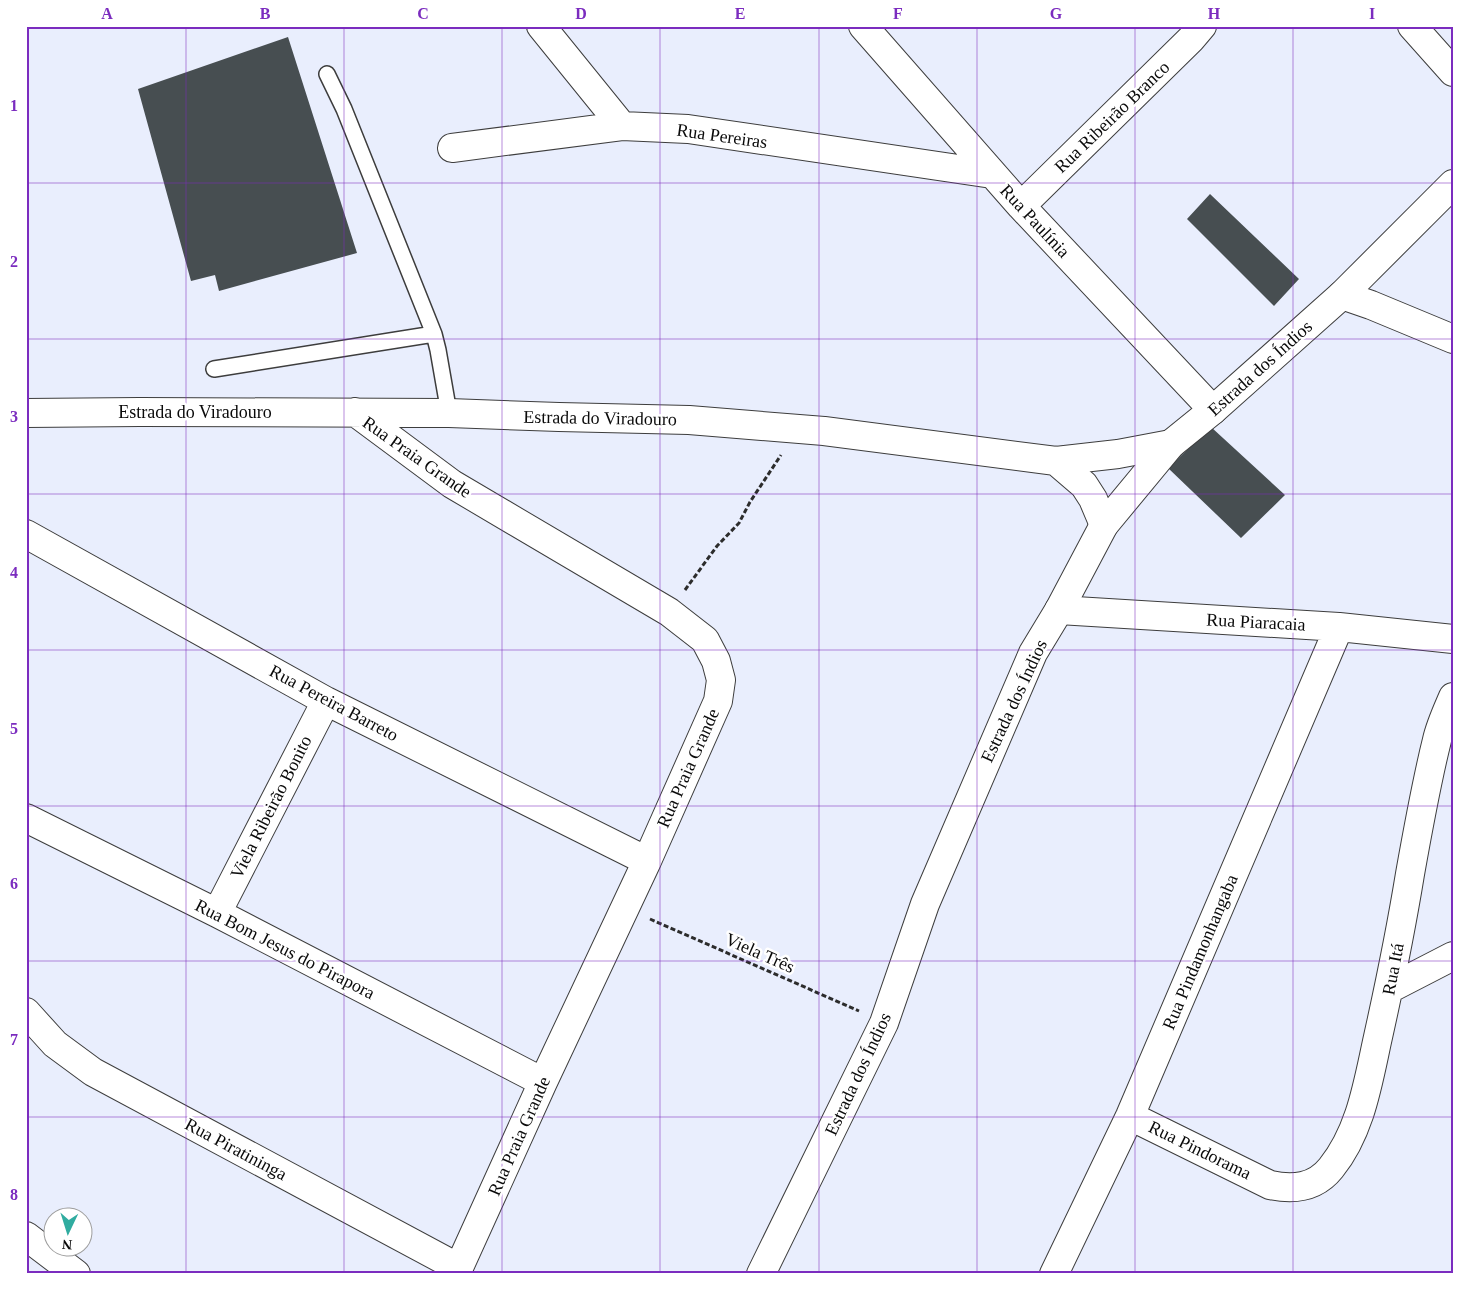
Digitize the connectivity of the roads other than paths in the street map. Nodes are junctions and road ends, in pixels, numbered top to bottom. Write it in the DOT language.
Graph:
graph roads {
  1 [pos="541,26"];
  2 [pos="863,26"];
  3 [pos="1412,26"];
  4 [pos="1191,31"];
  5 [pos="1453,72"];
  6 [pos="327,74"];
  7 [pos="622,126"];
  8 [pos="452,148"];
  9 [pos="992,174"];
  10 [pos="1453,184"];
  11 [pos="1021,206"];
  12 [pos="1342,295"];
  13 [pos="434,334"];
  14 [pos="1453,338"];
  15 [pos="214,369"];
  16 [pos="1213,410"];
  17 [pos="355,412"];
  18 [pos="26,413"];
  19 [pos="449,413"];
  20 [pos="1171,444"];
  21 [pos="1056,461"];
  22 [pos="1104,525"];
  23 [pos="26,534"];
  24 [pos="1059,610"];
  25 [pos="1339,627"];
  26 [pos="1453,639"];
  27 [pos="1453,697"];
  28 [pos="326,701"];
  29 [pos="26,818"];
  30 [pos="648,861"];
  31 [pos="217,913"];
  32 [pos="1453,956"];
  33 [pos="1389,989"];
  34 [pos="26,1012"];
  35 [pos="543,1082"];
  36 [pos="1130,1116"];
  37 [pos="1270,1185"];
  38 [pos="26,1236"];
  39 [pos="458,1271"];
  40 [pos="76,1274"];
  41 [pos="762,1274"];
  42 [pos="1054,1274"];
  1 -- 7 [label="street"];
  2 -- 9 [label="street, Rua Paulínia"];
  3 -- 5 [label="street"];
  4 -- 11 [label="street, Rua Ribeirão Branco"];
  6 -- 13 [label="lane"];
  7 -- 8 [label="street, Rua Pereiras"];
  7 -- 9 [label="street, Rua Pereiras"];
  9 -- 11 [label="street, Rua Paulínia"];
  10 -- 12 [label="street, Estrada dos Índios"];
  11 -- 16 [label="street, Rua Paulínia"];
  12 -- 14 [label="street"];
  12 -- 16 [label="street, Estrada dos Índios"];
  13 -- 15 [label="lane"];
  13 -- 19 [label="lane"];
  16 -- 20 [label="street, Estrada dos Índios"];
  17 -- 18 [label="street, Estrada do Viradouro"];
  17 -- 19 [label="street, Estrada do Viradouro"];
  17 -- 30 [label="street, Rua Praia Grande"];
  19 -- 21 [label="street, Estrada do Viradouro"];
  20 -- 21 [label="street, Estrada do Viradouro"];
  20 -- 22 [label="street, Estrada dos Índios"];
  21 -- 22 [label="street"];
  22 -- 24 [label="street, Estrada dos Índios"];
  23 -- 28 [label="street, Rua Pereira Barreto"];
  24 -- 25 [label="street, Rua Piaracaia"];
  24 -- 41 [label="street, Estrada dos Índios"];
  25 -- 26 [label="street, Rua Piaracaia"];
  25 -- 36 [label="street, Rua Pindamonhangaba"];
  27 -- 33 [label="street, Rua Itá"];
  28 -- 30 [label="street, Rua Pereira Barreto"];
  28 -- 31 [label="street, Viela Ribeirão Bonito"];
  29 -- 31 [label="street, Rua Bom Jesus do Pirapora"];
  30 -- 35 [label="street, Rua Praia Grande"];
  31 -- 35 [label="street, Rua Bom Jesus do Pirapora"];
  32 -- 33 [label="street"];
  33 -- 37 [label="street, Rua Itá"];
  34 -- 39 [label="street, Rua Piratininga"];
  35 -- 39 [label="street, Rua Praia Grande"];
  36 -- 37 [label="street, Rua Pindorama"];
  36 -- 42 [label="street, Rua Pindamonhangaba"];
  38 -- 40 [label="street"];
}
